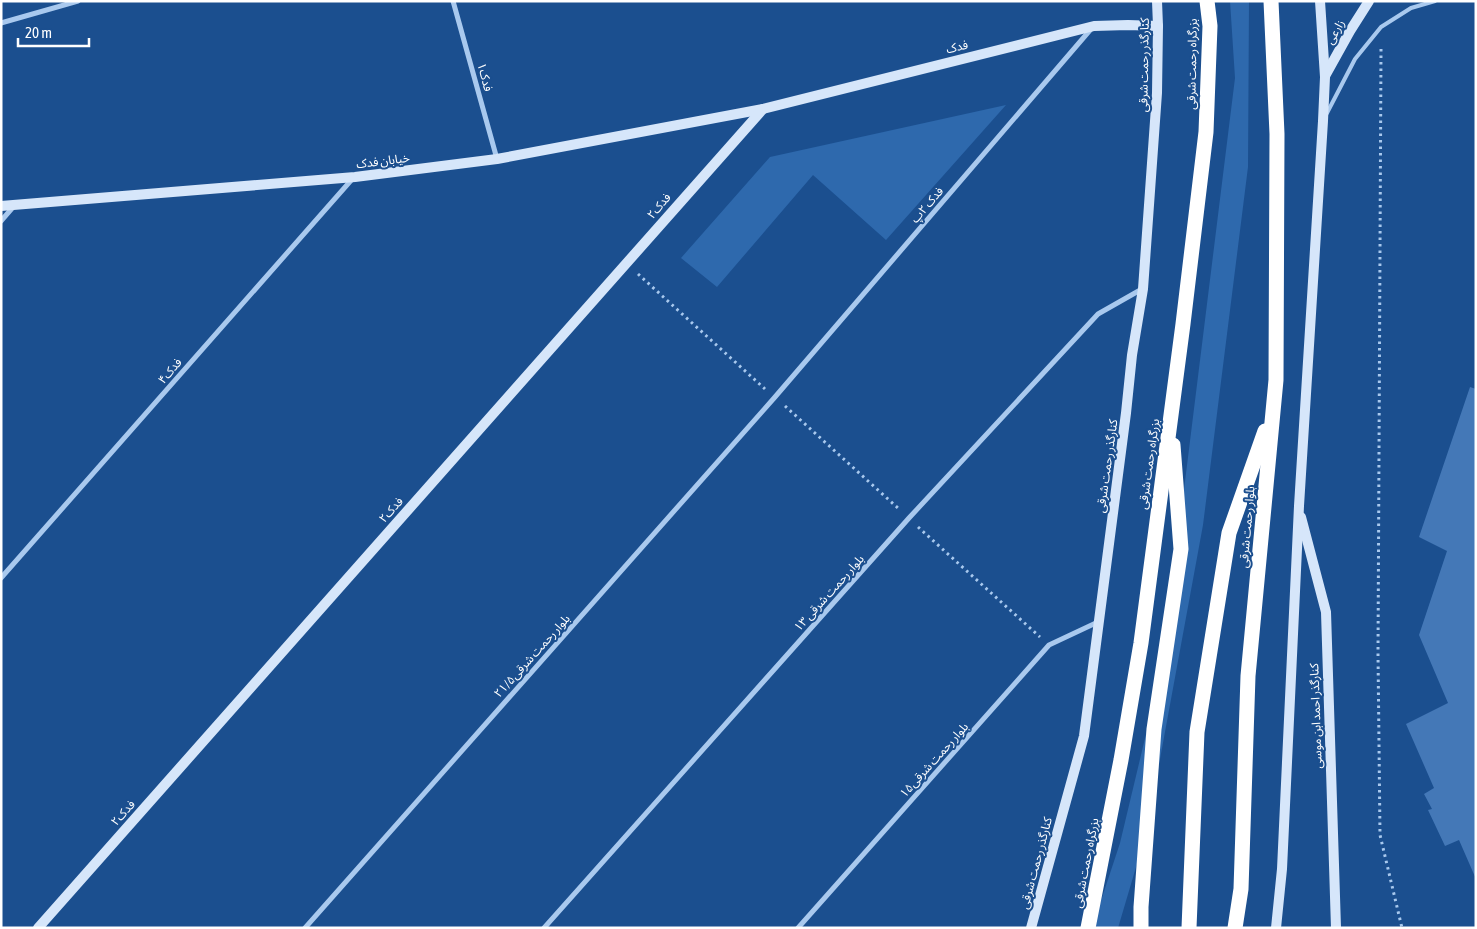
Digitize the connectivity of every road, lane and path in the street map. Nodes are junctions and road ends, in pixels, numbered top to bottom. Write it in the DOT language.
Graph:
graph roads {
  1 [pos="78,1"];
  2 [pos="453,1"];
  3 [pos="1157,1"];
  4 [pos="1207,1"];
  5 [pos="1271,1"];
  6 [pos="1320,1"];
  7 [pos="1369,1"];
  8 [pos="1435,1"];
  9 [pos="1,23"];
  10 [pos="1094,26"];
  11 [pos="1158,26"];
  12 [pos="1382,26"];
  13 [pos="1325,77"];
  14 [pos="763,108"];
  15 [pos="1323,121"];
  16 [pos="497,159"];
  17 [pos="354,177"];
  18 [pos="1,206"];
  19 [pos="14,206"];
  20 [pos="1,221"];
  21 [pos="626,263"];
  22 [pos="1143,289"];
  23 [pos="775,397"];
  24 [pos="1273,411"];
  25 [pos="1171,416"];
  26 [pos="1299,506"];
  27 [pos="1,578"];
  28 [pos="1098,622"];
  29 [pos="38,928"];
  30 [pos="305,928"];
  31 [pos="544,928"];
  32 [pos="798,928"];
  33 [pos="1031,928"];
  34 [pos="1088,928"];
  35 [pos="1140,928"];
  36 [pos="1189,928"];
  37 [pos="1235,928"];
  38 [pos="1276,928"];
  39 [pos="1336,928"];
  40 [pos="1402,928"];
  1 -- 9 [label="street"];
  2 -- 16 [label="street, فدک۱"];
  3 -- 11 [label="street, کنارگذر رحمت شرقی"];
  4 -- 25 [label="highway, بزرگراه رحمت شرقی"];
  5 -- 24 [label="highway, بلوار رحمت شرقی"];
  6 -- 13 [label="street"];
  7 -- 13 [label="street, زارعی"];
  8 -- 12 [label="lane"];
  10 -- 11 [label="street, فدک"];
  10 -- 14 [label="street, فدک"];
  10 -- 23 [label="street, فدک ۲پ"];
  11 -- 22 [label="street, کنارگذر رحمت شرقی"];
  12 -- 15 [label="lane"];
  12 -- 40 [label="path"];
  13 -- 15 [label="street"];
  14 -- 16 [label="street, خیابان فدک"];
  14 -- 21 [label="street, فدک۲"];
  15 -- 26 [label="street"];
  16 -- 17 [label="street, خیابان فدک"];
  17 -- 19 [label="street, خیابان فدک"];
  17 -- 27 [label="street, فدک۴"];
  18 -- 19 [label="street, خیابان فدک"];
  19 -- 20 [label="street"];
  21 -- 23 [label="path"];
  21 -- 29 [label="street, فدک۲"];
  22 -- 28 [label="street, کنارگذر رحمت شرقی"];
  22 -- 31 [label="street, بلوار رحمت شرقی ۱۳"];
  23 -- 30 [label="street, بلوار رحمت شرقی۲۱/۵"];
  24 -- 36 [label="highway"];
  24 -- 37 [label="highway, بلوار رحمت شرقی"];
  25 -- 34 [label="highway, بزرگراه رحمت شرقی"];
  25 -- 35 [label="highway"];
  26 -- 38 [label="street"];
  26 -- 39 [label="street, کنارگذر احمد ابن موسی"];
  28 -- 32 [label="street, بلوار رحمت شرقی۱۵"];
  28 -- 33 [label="street, کنارگذر رحمت شرقی"];
}
